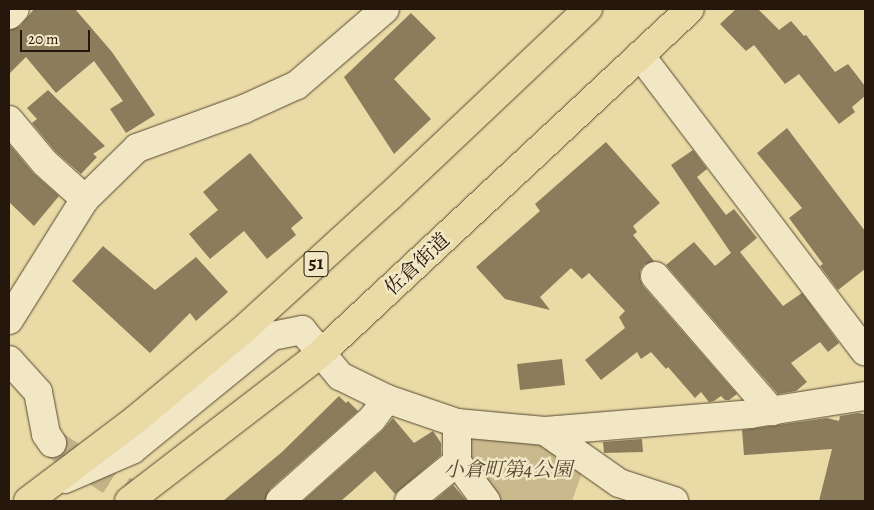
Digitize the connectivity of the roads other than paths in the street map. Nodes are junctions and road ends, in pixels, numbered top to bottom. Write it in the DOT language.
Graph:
graph roads {
  1 [pos="15,9"];
  2 [pos="385,9"];
  3 [pos="588,9"];
  4 [pos="690,9"];
  5 [pos="9,15"];
  6 [pos="640,55"];
  7 [pos="9,120"];
  8 [pos="84,199"];
  9 [pos="655,276"];
  10 [pos="9,320"];
  11 [pos="865,351"];
  12 [pos="321,353"];
  13 [pos="9,360"];
  14 [pos="865,396"];
  15 [pos="387,399"];
  16 [pos="772,411"];
  17 [pos="457,423"];
  18 [pos="545,431"];
  19 [pos="52,443"];
  20 [pos="457,462"];
  21 [pos="37,494"];
  22 [pos="129,501"];
  23 [pos="280,501"];
  24 [pos="409,501"];
  25 [pos="486,501"];
  26 [pos="674,501"];
  1 -- 5 [label="street"];
  2 -- 8 [label="street"];
  3 -- 21 [label="highway, 51"];
  4 -- 6 [label="highway, 佐倉街道"];
  6 -- 11 [label="street"];
  6 -- 12 [label="highway, 佐倉街道"];
  7 -- 8 [label="street"];
  8 -- 10 [label="street"];
  9 -- 16 [label="street"];
  12 -- 15 [label="street"];
  12 -- 21 [label="street"];
  12 -- 22 [label="highway, 佐倉街道"];
  13 -- 19 [label="street"];
  14 -- 16 [label="street"];
  15 -- 17 [label="street"];
  15 -- 23 [label="street"];
  16 -- 18 [label="street"];
  17 -- 18 [label="street"];
  17 -- 20 [label="street"];
  18 -- 26 [label="street"];
  20 -- 24 [label="street"];
  20 -- 25 [label="street"];
}
